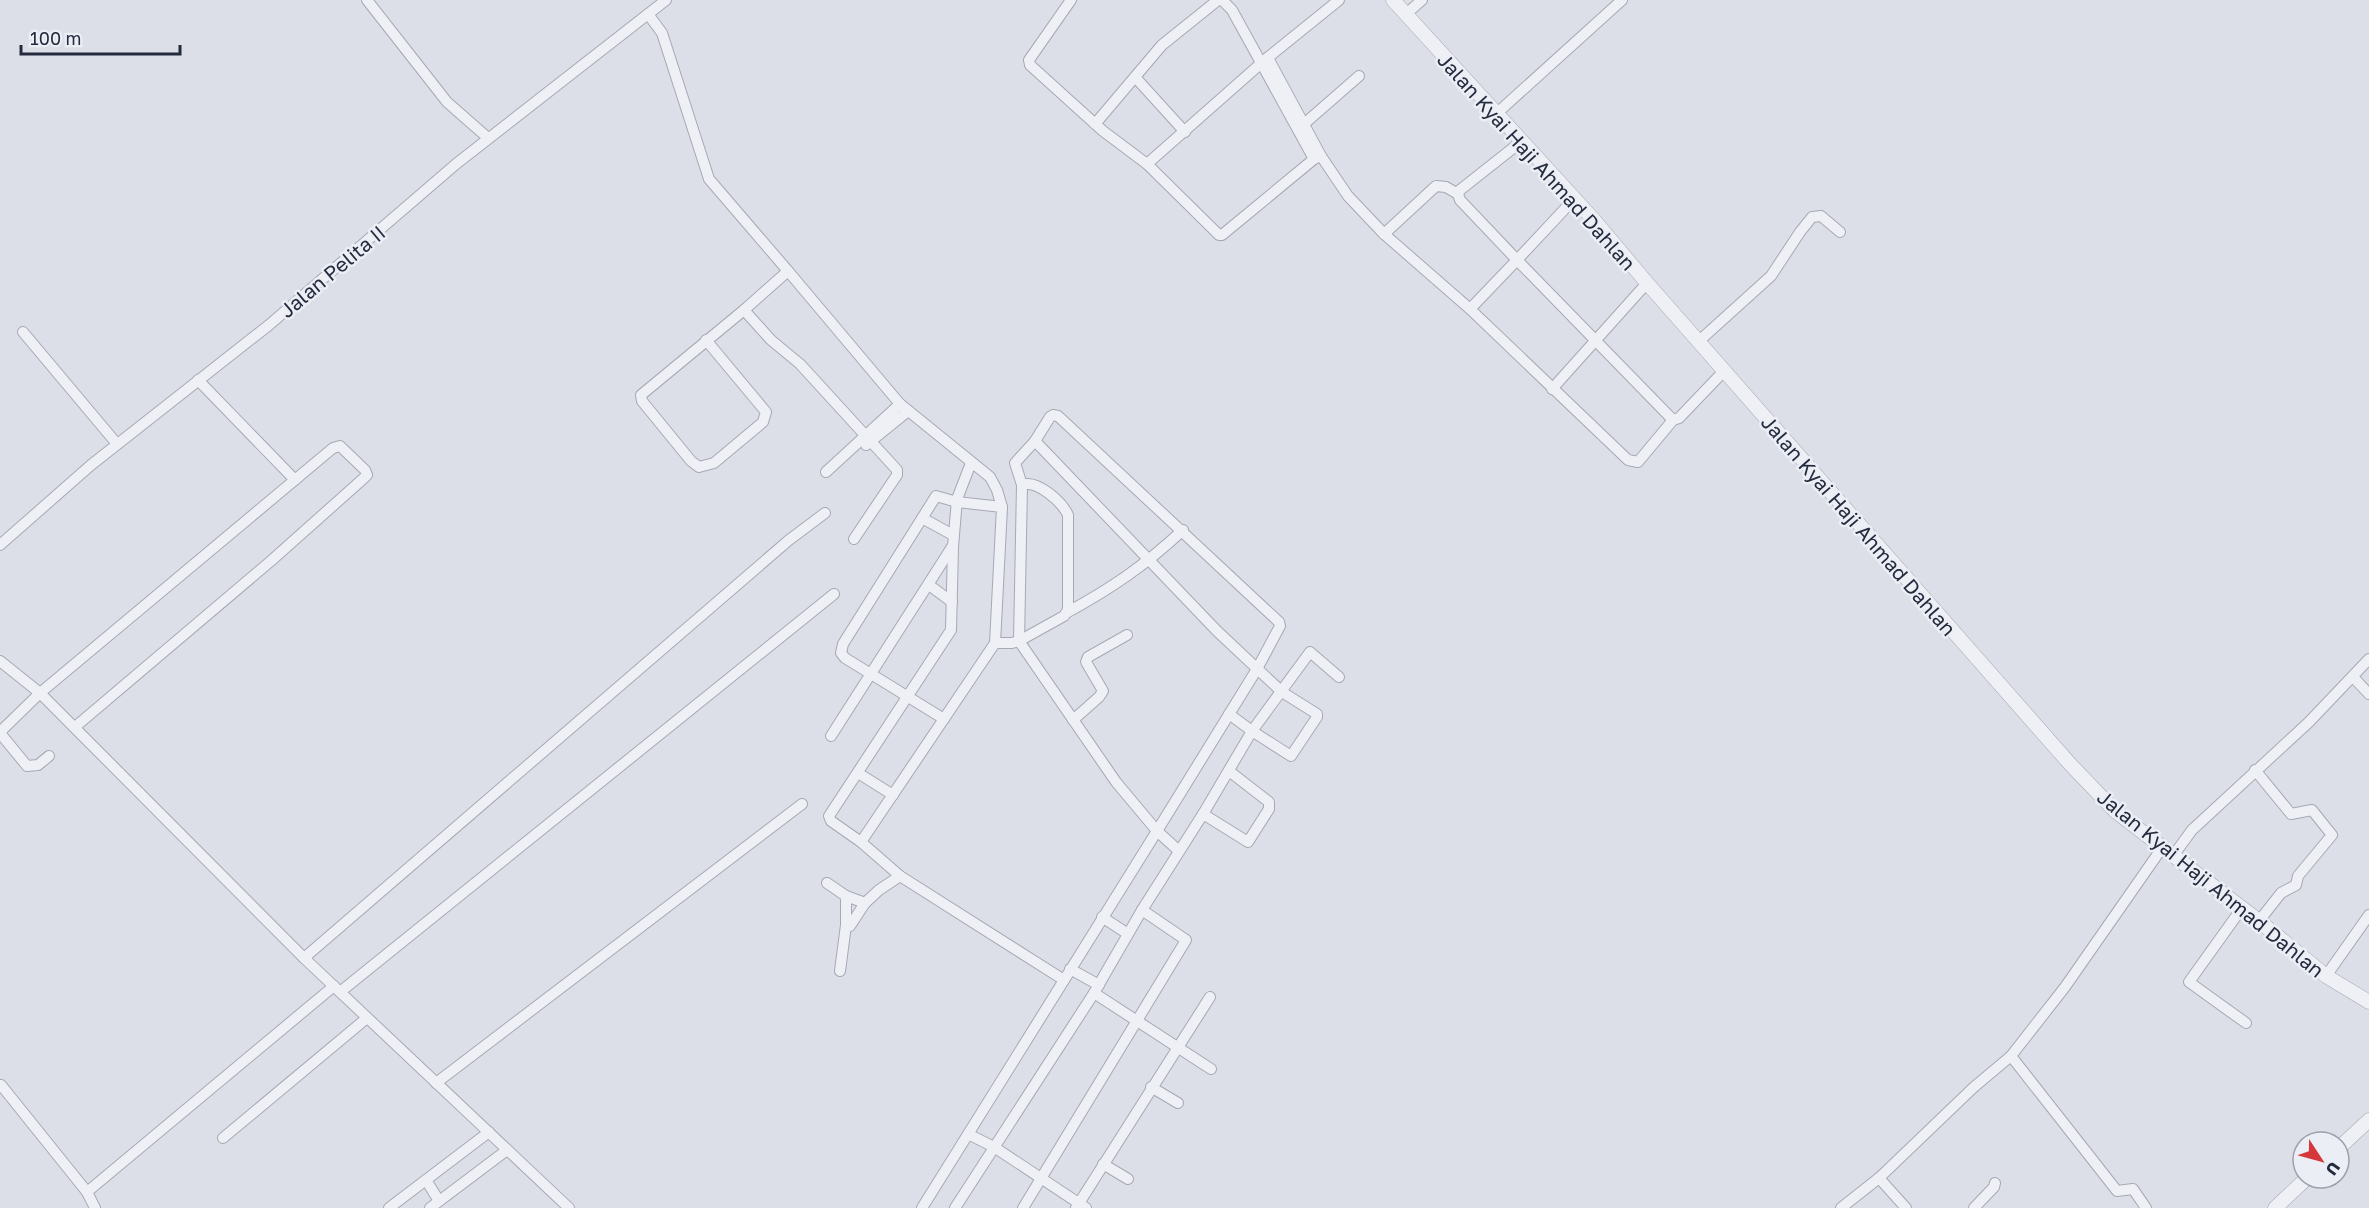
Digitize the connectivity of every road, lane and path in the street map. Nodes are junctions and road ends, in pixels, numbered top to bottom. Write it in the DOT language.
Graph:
graph roads {
  1 [pos="367,0"];
  2 [pos="1071,0"];
  3 [pos="1220,0"];
  4 [pos="1339,0"];
  5 [pos="1393,0"];
  6 [pos="1422,0"];
  7 [pos="1622,0"];
  8 [pos="657,7"];
  9 [pos="1407,14"];
  10 [pos="1264,61"];
  11 [pos="1359,76"];
  12 [pos="1135,77"];
  13 [pos="1496,114"];
  14 [pos="1095,124"];
  15 [pos="1304,124"];
  16 [pos="1185,132"];
  17 [pos="488,138"];
  18 [pos="1518,144"];
  19 [pos="1318,158"];
  20 [pos="1147,164"];
  21 [pos="1458,194"];
  22 [pos="1571,203"];
  23 [pos="1840,232"];
  24 [pos="1384,234"];
  25 [pos="1517,260"];
  26 [pos="788,271"];
  27 [pos="1643,288"];
  28 [pos="1470,309"];
  29 [pos="744,310"];
  30 [pos="23,332"];
  31 [pos="706,340"];
  32 [pos="1596,340"];
  33 [pos="1699,341"];
  34 [pos="1724,371"];
  35 [pos="198,380"];
  36 [pos="1552,389"];
  37 [pos="904,407"];
  38 [pos="1673,420"];
  39 [pos="868,438"];
  40 [pos="1035,441"];
  41 [pos="117,444"];
  42 [pos="971,462"];
  43 [pos="824,476"];
  44 [pos="295,480"];
  45 [pos="1022,485"];
  46 [pos="957,502"];
  47 [pos="1002,507"];
  48 [pos="825,513"];
  49 [pos="922,518"];
  50 [pos="1183,530"];
  51 [pos="854,539"];
  52 [pos="953,541"];
  53 [pos="0,545"];
  54 [pos="1150,560"];
  55 [pos="929,585"];
  56 [pos="834,594"];
  57 [pos="952,602"];
  58 [pos="1066,613"];
  59 [pos="1127,635"];
  60 [pos="1007,643"];
  61 [pos="2369,659"];
  62 [pos="0,661"];
  63 [pos="1257,669"];
  64 [pos="870,675"];
  65 [pos="1339,677"];
  66 [pos="2353,677"];
  67 [pos="1282,692"];
  68 [pos="40,693"];
  69 [pos="2369,694"];
  70 [pos="909,696"];
  71 [pos="1229,714"];
  72 [pos="944,719"];
  73 [pos="1073,720"];
  74 [pos="75,727"];
  75 [pos="1252,731"];
  76 [pos="0,732"];
  77 [pos="831,736"];
  78 [pos="49,756"];
  79 [pos="2255,770"];
  80 [pos="1229,771"];
  81 [pos="858,773"];
  82 [pos="893,795"];
  83 [pos="802,804"];
  84 [pos="1203,814"];
  85 [pos="1157,831"];
  86 [pos="861,842"];
  87 [pos="1179,851"];
  88 [pos="2167,852"];
  89 [pos="900,876"];
  90 [pos="827,883"];
  91 [pos="846,896"];
  92 [pos="865,903"];
  93 [pos="2242,908"];
  94 [pos="1142,910"];
  95 [pos="2369,915"];
  96 [pos="1102,917"];
  97 [pos="2259,921"];
  98 [pos="846,925"];
  99 [pos="1128,934"];
  100 [pos="304,958"];
  101 [pos="1070,969"];
  102 [pos="840,972"];
  103 [pos="2326,976"];
  104 [pos="1064,980"];
  105 [pos="337,989"];
  106 [pos="1097,989"];
  107 [pos="1210,997"];
  108 [pos="2369,1002"];
  109 [pos="367,1018"];
  110 [pos="1137,1021"];
  111 [pos="2246,1023"];
  112 [pos="1176,1047"];
  113 [pos="2011,1056"];
  114 [pos="1211,1069"];
  115 [pos="436,1083"];
  116 [pos="0,1085"];
  117 [pos="1151,1087"];
  118 [pos="1178,1103"];
  119 [pos="2369,1120"];
  120 [pos="489,1132"];
  121 [pos="968,1134"];
  122 [pos="2351,1137"];
  123 [pos="223,1138"];
  124 [pos="994,1147"];
  125 [pos="507,1150"];
  126 [pos="1103,1164"];
  127 [pos="1041,1178"];
  128 [pos="1879,1178"];
  129 [pos="1128,1179"];
  130 [pos="426,1180"];
  131 [pos="1995,1183"];
  132 [pos="2294,1190"];
  133 [pos="89,1191"];
  134 [pos="435,1205"];
  135 [pos="1080,1206"];
  136 [pos="95,1208"];
  137 [pos="389,1208"];
  138 [pos="569,1208"];
  139 [pos="922,1208"];
  140 [pos="955,1208"];
  141 [pos="1023,1208"];
  142 [pos="1840,1208"];
  143 [pos="1906,1208"];
  144 [pos="1974,1208"];
  145 [pos="2146,1208"];
  146 [pos="2275,1208"];
  1 -- 17 [label="street"];
  2 -- 14 [label="street"];
  3 -- 10 [label="street"];
  3 -- 12 [label="street"];
  4 -- 10 [label="street"];
  5 -- 9 [label="street, Jalan Kyai Haji Ahmad Dahlan"];
  6 -- 9 [label="street"];
  7 -- 13 [label="street"];
  8 -- 17 [label="street, Jalan Pelita II"];
  8 -- 26 [label="street"];
  9 -- 13 [label="street, Jalan Kyai Haji Ahmad Dahlan"];
  10 -- 15 [label="street"];
  10 -- 16 [label="street"];
  10 -- 19 [label="street"];
  11 -- 15 [label="street"];
  12 -- 14 [label="street"];
  12 -- 16 [label="street"];
  13 -- 18 [label="street, Jalan Kyai Haji Ahmad Dahlan"];
  14 -- 20 [label="street"];
  15 -- 19 [label="street"];
  16 -- 20 [label="street"];
  17 -- 35 [label="street, Jalan Pelita II"];
  18 -- 21 [label="street"];
  18 -- 22 [label="street, Jalan Kyai Haji Ahmad Dahlan"];
  19 -- 20 [label="street"];
  19 -- 24 [label="street"];
  21 -- 24 [label="street"];
  21 -- 25 [label="street"];
  22 -- 25 [label="street"];
  22 -- 27 [label="street, Jalan Kyai Haji Ahmad Dahlan"];
  23 -- 33 [label="street"];
  24 -- 28 [label="street"];
  25 -- 28 [label="street"];
  25 -- 32 [label="street"];
  26 -- 29 [label="street"];
  26 -- 37 [label="street"];
  27 -- 32 [label="street"];
  27 -- 33 [label="street, Jalan Kyai Haji Ahmad Dahlan"];
  28 -- 36 [label="street"];
  29 -- 31 [label="street"];
  29 -- 39 [label="street"];
  30 -- 41 [label="street"];
  31 -- 31 [label="street"];
  32 -- 36 [label="street"];
  32 -- 38 [label="street"];
  33 -- 34 [label="street, Jalan Kyai Haji Ahmad Dahlan"];
  34 -- 38 [label="street"];
  34 -- 88 [label="street, Jalan Kyai Haji Ahmad Dahlan"];
  35 -- 41 [label="street, Jalan Pelita II"];
  35 -- 44 [label="street"];
  36 -- 38 [label="street"];
  37 -- 39 [label="street"];
  37 -- 42 [label="street"];
  39 -- 43 [label="street"];
  39 -- 51 [label="street"];
  40 -- 45 [label="street"];
  40 -- 50 [label="street"];
  40 -- 54 [label="street"];
  41 -- 53 [label="street, Jalan Pelita II"];
  42 -- 46 [label="street"];
  42 -- 47 [label="street"];
  44 -- 68 [label="street"];
  44 -- 74 [label="street"];
  45 -- 58 [label="street"];
  45 -- 60 [label="street"];
  46 -- 47 [label="street"];
  46 -- 49 [label="street"];
  46 -- 52 [label="street"];
  47 -- 60 [label="street"];
  48 -- 100 [label="street"];
  49 -- 52 [label="street"];
  49 -- 64 [label="street"];
  50 -- 54 [label="street"];
  50 -- 63 [label="street"];
  52 -- 55 [label="street"];
  52 -- 57 [label="street"];
  54 -- 58 [label="street"];
  54 -- 63 [label="street"];
  55 -- 57 [label="street"];
  55 -- 64 [label="street"];
  56 -- 105 [label="street"];
  57 -- 70 [label="street"];
  58 -- 60 [label="street"];
  59 -- 73 [label="street"];
  60 -- 72 [label="street"];
  60 -- 73 [label="street"];
  61 -- 66 [label="street"];
  62 -- 68 [label="street"];
  63 -- 67 [label="street"];
  63 -- 71 [label="street"];
  64 -- 70 [label="street"];
  64 -- 77 [label="street"];
  65 -- 67 [label="street"];
  66 -- 69 [label="street"];
  66 -- 79 [label="street"];
  67 -- 75 [label="street"];
  67 -- 75 [label="street"];
  68 -- 74 [label="street"];
  68 -- 76 [label="street"];
  70 -- 72 [label="street"];
  70 -- 81 [label="street"];
  71 -- 75 [label="street"];
  71 -- 85 [label="street"];
  72 -- 82 [label="street"];
  73 -- 85 [label="street"];
  74 -- 100 [label="street"];
  75 -- 80 [label="street"];
  76 -- 78 [label="street"];
  79 -- 88 [label="street"];
  79 -- 97 [label="street"];
  80 -- 84 [label="street"];
  80 -- 84 [label="street"];
  81 -- 82 [label="street"];
  81 -- 86 [label="street"];
  82 -- 86 [label="street"];
  83 -- 115 [label="street"];
  84 -- 87 [label="street"];
  85 -- 87 [label="street"];
  85 -- 96 [label="street"];
  86 -- 89 [label="street"];
  87 -- 94 [label="street"];
  88 -- 93 [label="street, Jalan Kyai Haji Ahmad Dahlan"];
  88 -- 113 [label="street"];
  89 -- 92 [label="street"];
  89 -- 104 [label="street"];
  90 -- 91 [label="street"];
  91 -- 92 [label="street"];
  91 -- 98 [label="street"];
  92 -- 98 [label="street"];
  93 -- 97 [label="street, Jalan Kyai Haji Ahmad Dahlan"];
  93 -- 111 [label="street"];
  94 -- 99 [label="street"];
  94 -- 110 [label="street"];
  95 -- 103 [label="street"];
  96 -- 99 [label="street"];
  96 -- 101 [label="street"];
  97 -- 103 [label="street, Jalan Kyai Haji Ahmad Dahlan"];
  98 -- 102 [label="street"];
  99 -- 106 [label="street"];
  100 -- 105 [label="street"];
  101 -- 104 [label="street"];
  101 -- 106 [label="street"];
  103 -- 108 [label="street, Jalan Kyai Haji Ahmad Dahlan"];
  104 -- 121 [label="street"];
  105 -- 109 [label="street"];
  105 -- 133 [label="street"];
  106 -- 110 [label="street"];
  106 -- 124 [label="street"];
  107 -- 112 [label="street"];
  109 -- 115 [label="street"];
  109 -- 123 [label="street"];
  110 -- 112 [label="street"];
  110 -- 127 [label="street"];
  112 -- 114 [label="street"];
  112 -- 117 [label="street"];
  113 -- 128 [label="street"];
  113 -- 145 [label="street"];
  115 -- 120 [label="street"];
  116 -- 133 [label="street"];
  117 -- 118 [label="street"];
  117 -- 126 [label="street"];
  119 -- 122 [label="street"];
  120 -- 125 [label="street"];
  120 -- 130 [label="street"];
  121 -- 124 [label="street"];
  121 -- 139 [label="street"];
  124 -- 127 [label="street"];
  124 -- 140 [label="street"];
  125 -- 134 [label="street"];
  125 -- 138 [label="street"];
  126 -- 129 [label="street"];
  126 -- 135 [label="street"];
  127 -- 135 [label="street"];
  127 -- 141 [label="street"];
  128 -- 142 [label="street"];
  128 -- 143 [label="street"];
  130 -- 134 [label="street"];
  130 -- 137 [label="street"];
  131 -- 144 [label="street"];
  132 -- 146 [label="street"];
  133 -- 136 [label="street"];
}
